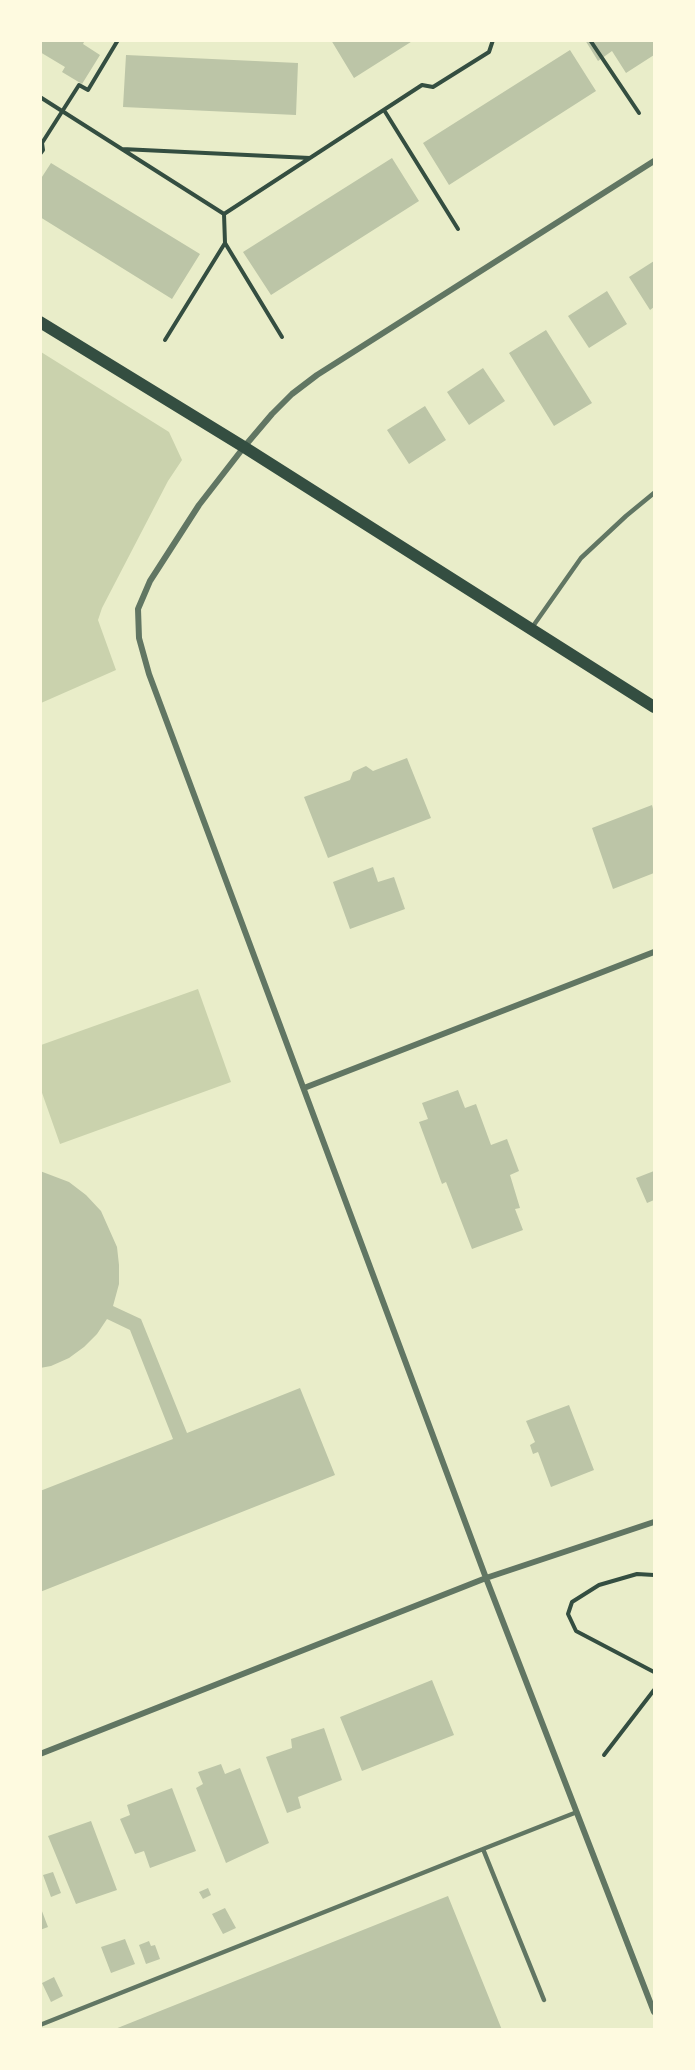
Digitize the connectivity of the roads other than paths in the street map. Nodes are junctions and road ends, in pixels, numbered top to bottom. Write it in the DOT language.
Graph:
graph roads {
  1 [pos="654,161"];
  2 [pos="40,322"];
  3 [pos="244,447"];
  4 [pos="654,493"];
  5 [pos="531,629"];
  6 [pos="654,706"];
  7 [pos="654,952"];
  8 [pos="304,1088"];
  9 [pos="654,1522"];
  10 [pos="486,1578"];
  11 [pos="40,1754"];
  12 [pos="577,1812"];
  13 [pos="483,1849"];
  14 [pos="544,2000"];
  15 [pos="654,2012"];
  16 [pos="40,2025"];
  1 -- 3 [label="street"];
  2 -- 3 [label="main road"];
  3 -- 5 [label="main road"];
  3 -- 8 [label="street"];
  4 -- 5 [label="lane"];
  5 -- 6 [label="main road"];
  7 -- 8 [label="street"];
  8 -- 10 [label="street"];
  9 -- 10 [label="street"];
  10 -- 11 [label="street"];
  10 -- 12 [label="street"];
  12 -- 13 [label="lane"];
  12 -- 15 [label="street"];
  13 -- 14 [label="lane"];
  13 -- 16 [label="lane"];
}
